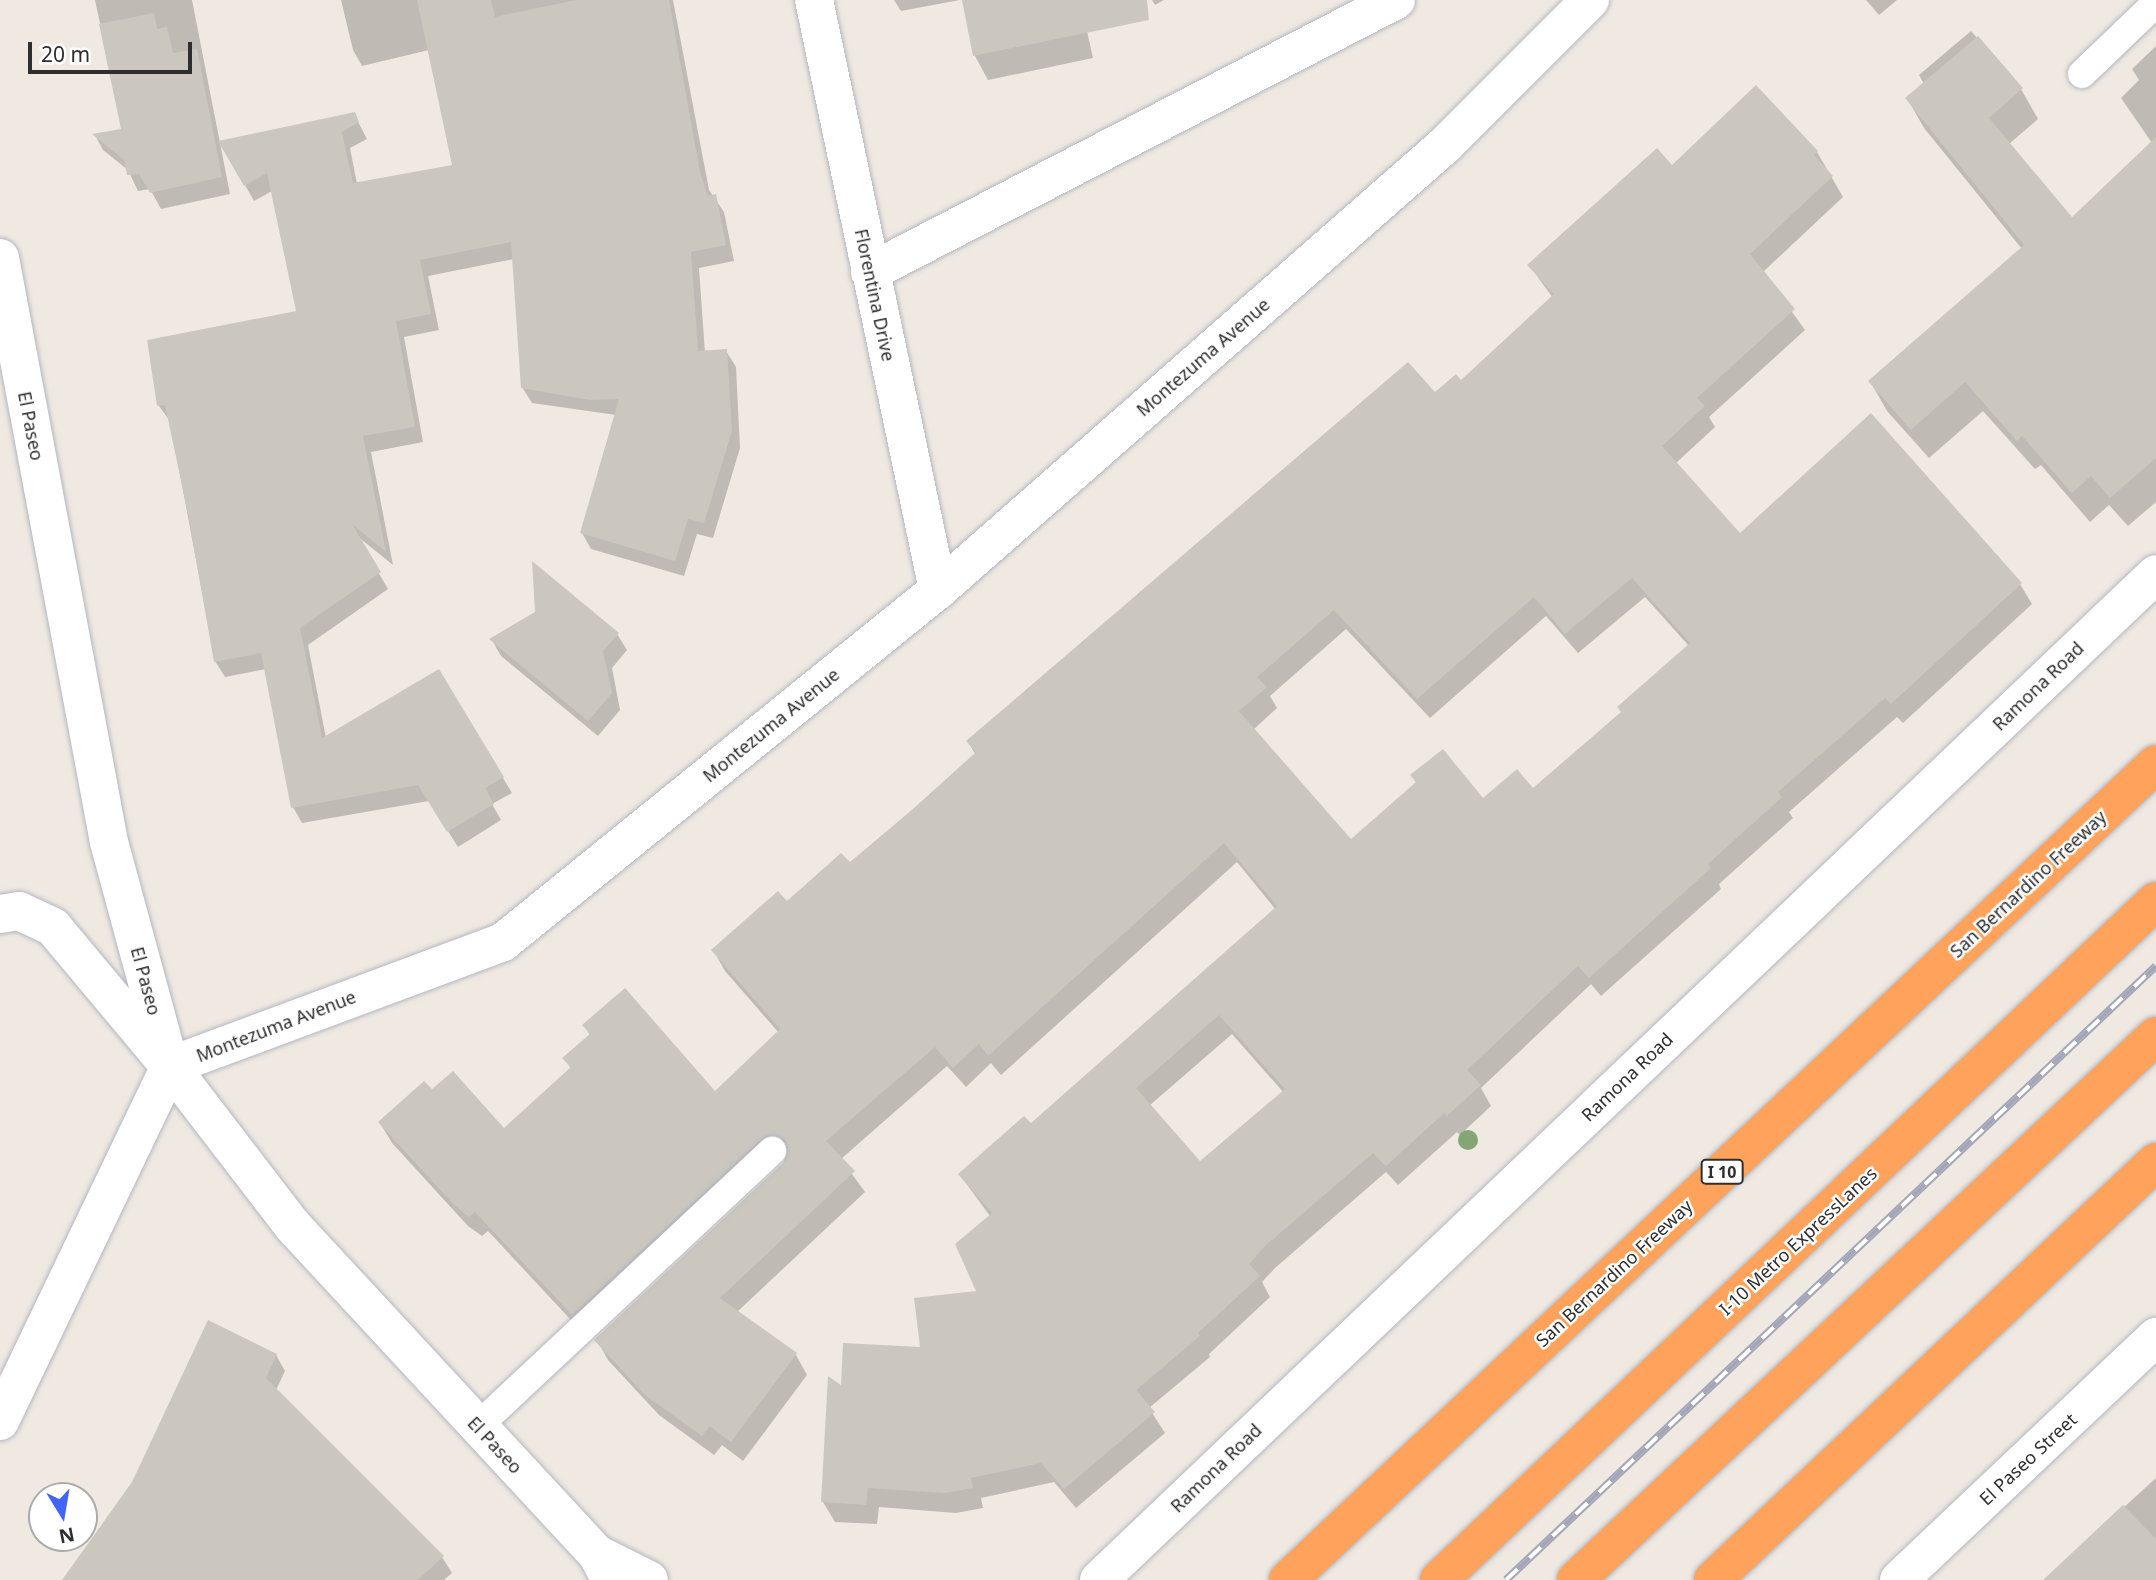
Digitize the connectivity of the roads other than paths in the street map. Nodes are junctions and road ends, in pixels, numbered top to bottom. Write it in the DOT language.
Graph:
graph roads {
  1 [pos="814,0"];
  2 [pos="1396,0"];
  3 [pos="1590,0"];
  4 [pos="2156,3"];
  5 [pos="2082,74"];
  6 [pos="0,258"];
  7 [pos="870,272"];
  8 [pos="2156,574"];
  9 [pos="938,590"];
  10 [pos="2156,764"];
  11 [pos="2156,901"];
  12 [pos="0,914"];
  13 [pos="2156,1036"];
  14 [pos="170,1066"];
  15 [pos="772,1151"];
  16 [pos="2156,1162"];
  17 [pos="2156,1337"];
  18 [pos="0,1421"];
  19 [pos="478,1426"];
  20 [pos="604,1567"];
  21 [pos="649,1580"];
  22 [pos="1099,1580"];
  23 [pos="1288,1580"];
  24 [pos="1439,1580"];
  25 [pos="1576,1580"];
  26 [pos="1713,1580"];
  27 [pos="1899,1580"];
  1 -- 7 [label="street, Florentina Drive"];
  2 -- 7 [label="street"];
  3 -- 9 [label="street, Montezuma Avenue"];
  4 -- 5 [label="lane"];
  6 -- 14 [label="street, El Paseo"];
  7 -- 9 [label="street, Florentina Drive"];
  8 -- 22 [label="street, Ramona Road"];
  9 -- 14 [label="street, Montezuma Avenue"];
  10 -- 23 [label="highway, San Bernardino Freeway / I 10"];
  11 -- 24 [label="highway, I-10 Metro ExpressLanes"];
  12 -- 14 [label="street"];
  13 -- 25 [label="highway"];
  14 -- 18 [label="street"];
  14 -- 19 [label="street, El Paseo"];
  15 -- 19 [label="lane"];
  16 -- 26 [label="highway"];
  17 -- 27 [label="street, El Paseo Street"];
  19 -- 20 [label="street, El Paseo"];
  20 -- 21 [label="street, El Paseo"];
}
